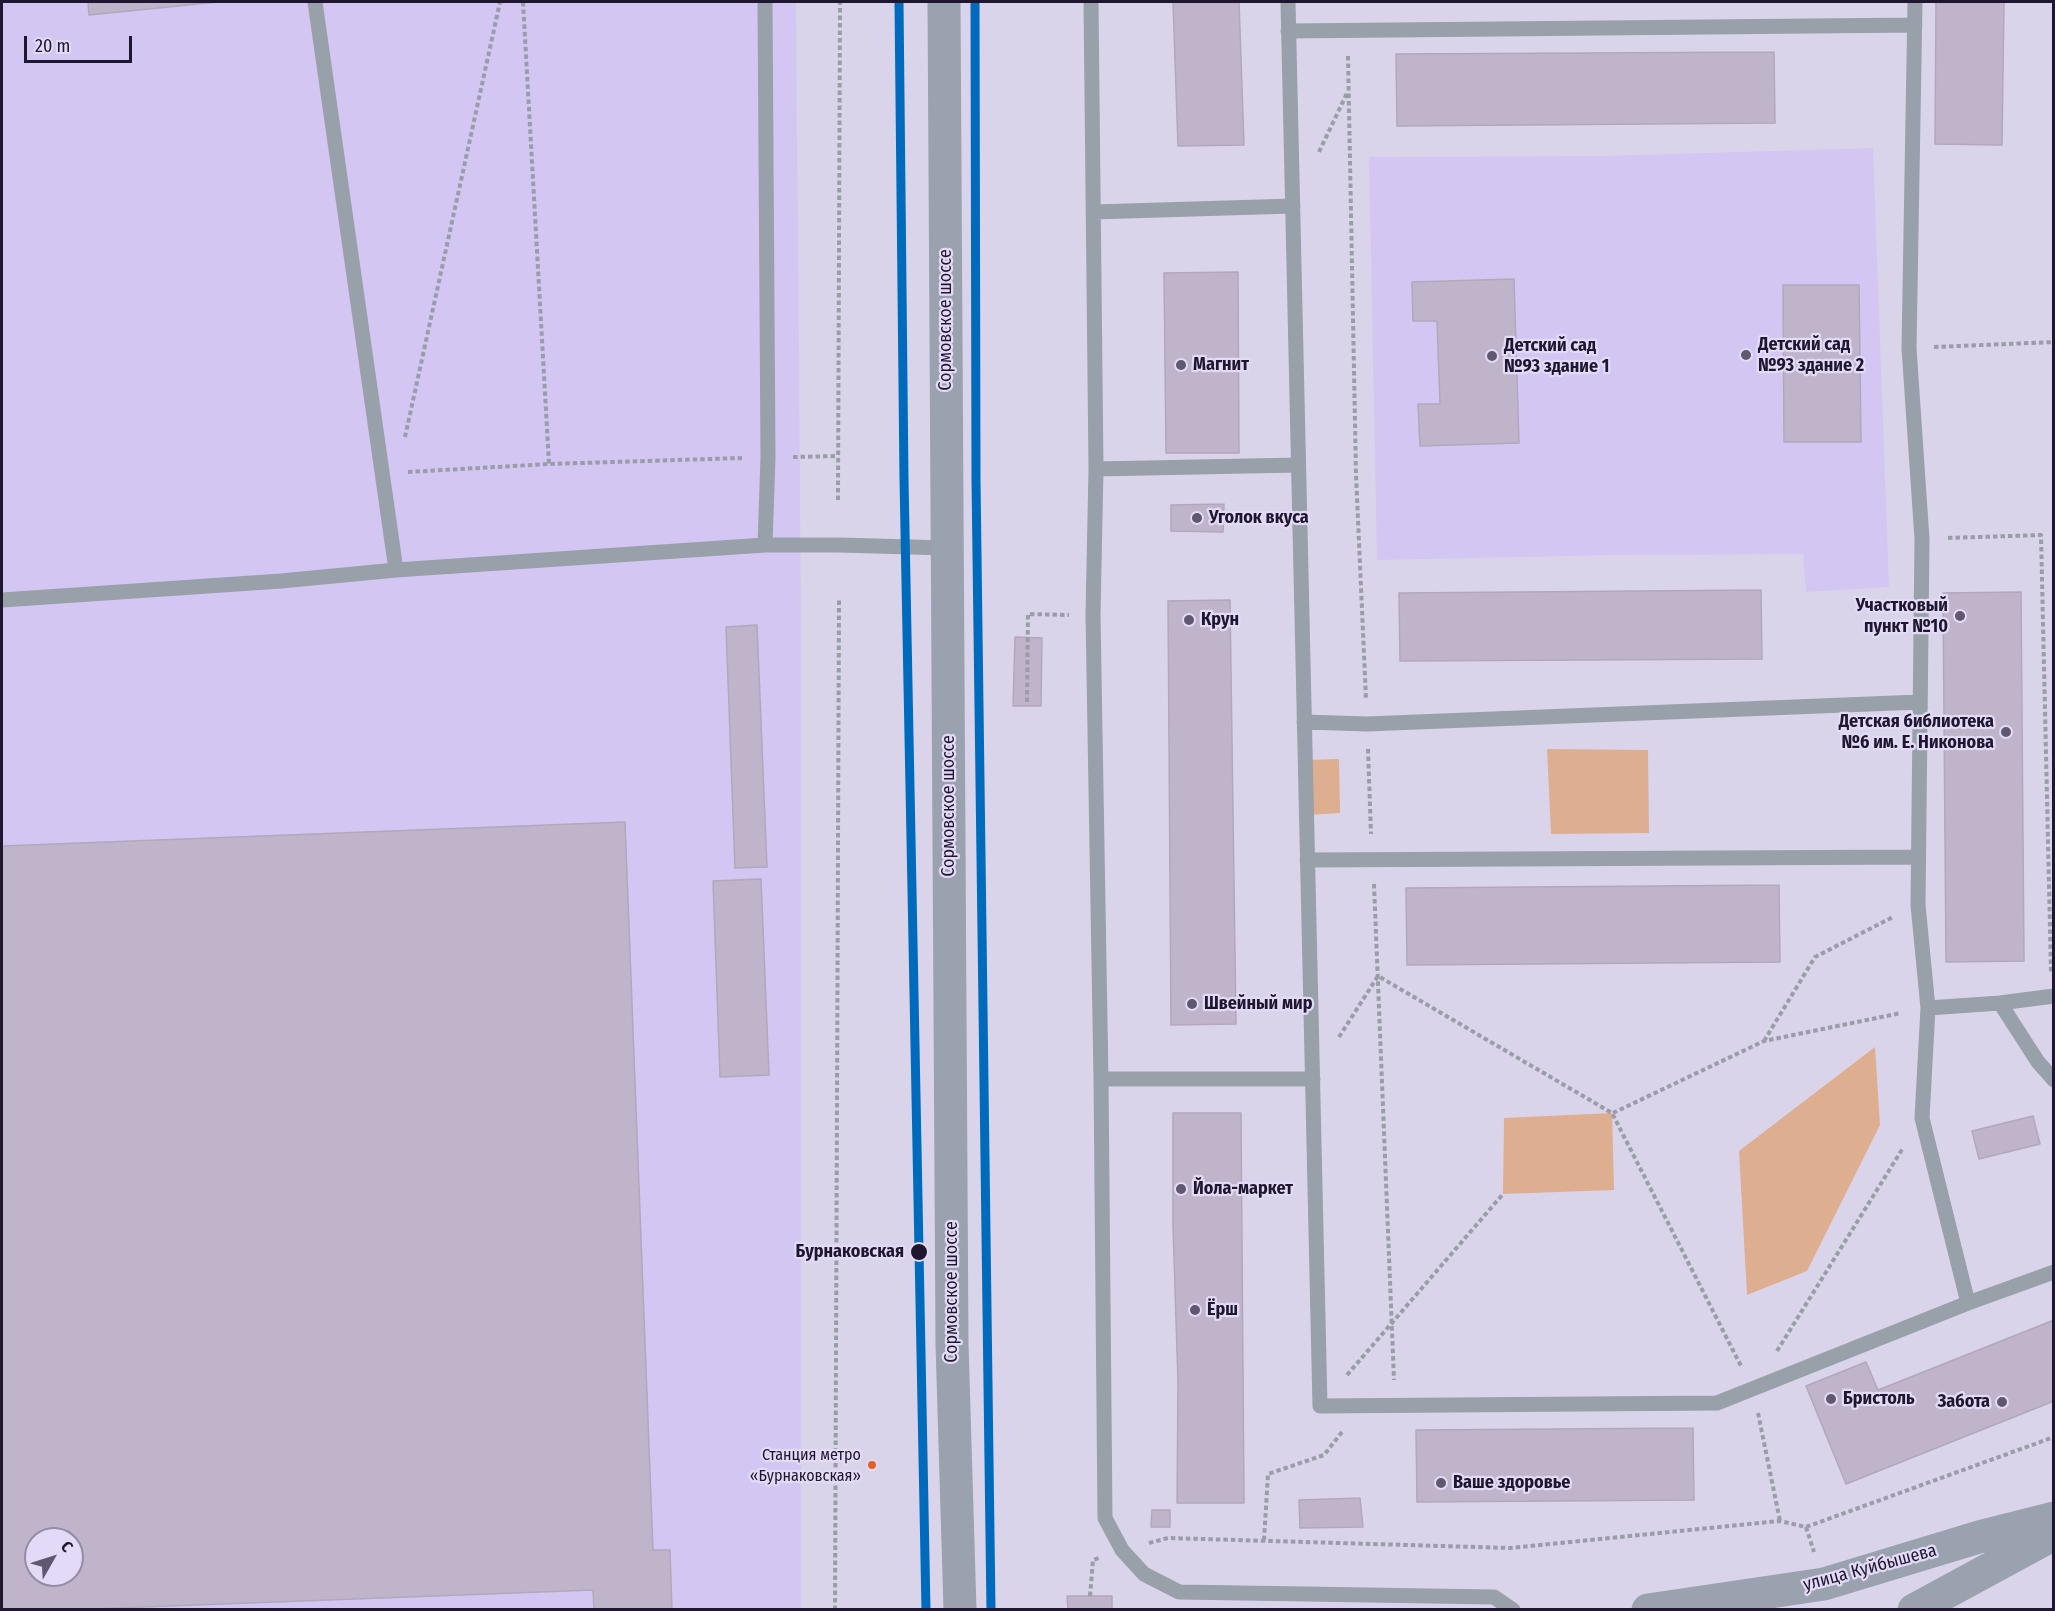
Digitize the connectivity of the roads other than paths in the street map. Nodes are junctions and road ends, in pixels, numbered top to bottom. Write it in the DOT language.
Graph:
graph roads {
  1 [pos="315,2"];
  2 [pos="765,2"];
  3 [pos="944,2"];
  4 [pos="1091,2"];
  5 [pos="1288,2"];
  6 [pos="1915,2"];
  7 [pos="1915,25"];
  8 [pos="1288,31"];
  9 [pos="1293,206"];
  10 [pos="1093,212"];
  11 [pos="1298,465"];
  12 [pos="1096,469"];
  13 [pos="765,545"];
  14 [pos="947,548"];
  15 [pos="396,570"];
  16 [pos="2,600"];
  17 [pos="1920,702"];
  18 [pos="1304,722"];
  19 [pos="1918,857"];
  20 [pos="1307,860"];
  21 [pos="2053,996"];
  22 [pos="2000,1003"];
  23 [pos="1928,1008"];
  24 [pos="1312,1078"];
  25 [pos="1101,1079"];
  26 [pos="2054,1080"];
  27 [pos="2054,1272"];
  28 [pos="1968,1303"];
  29 [pos="2054,1518"];
  30 [pos="2054,1534"];
  31 [pos="960,1610"];
  32 [pos="1513,1610"];
  33 [pos="1648,1610"];
  34 [pos="1914,1610"];
  1 -- 15 [label="lane"];
  2 -- 13 [label="lane"];
  3 -- 14 [label="main road, Сормовское шоссе"];
  4 -- 10 [label="lane"];
  5 -- 8 [label="lane"];
  6 -- 7 [label="lane"];
  7 -- 8 [label="lane"];
  7 -- 17 [label="lane"];
  8 -- 9 [label="lane"];
  9 -- 10 [label="lane"];
  9 -- 11 [label="lane"];
  10 -- 12 [label="lane"];
  11 -- 12 [label="lane"];
  11 -- 18 [label="lane"];
  12 -- 25 [label="lane"];
  13 -- 14 [label="lane"];
  13 -- 15 [label="lane"];
  14 -- 31 [label="main road, Сормовское шоссе"];
  15 -- 16 [label="lane"];
  17 -- 18 [label="lane"];
  17 -- 19 [label="lane"];
  18 -- 20 [label="lane"];
  19 -- 20 [label="lane"];
  19 -- 23 [label="lane"];
  20 -- 24 [label="lane"];
  21 -- 22 [label="lane"];
  22 -- 23 [label="lane"];
  22 -- 26 [label="lane"];
  23 -- 28 [label="lane"];
  24 -- 25 [label="lane"];
  24 -- 28 [label="lane"];
  25 -- 32 [label="lane"];
  27 -- 28 [label="lane"];
  29 -- 33 [label="main road, улица Куйбышева"];
  30 -- 34 [label="main road"];
}
